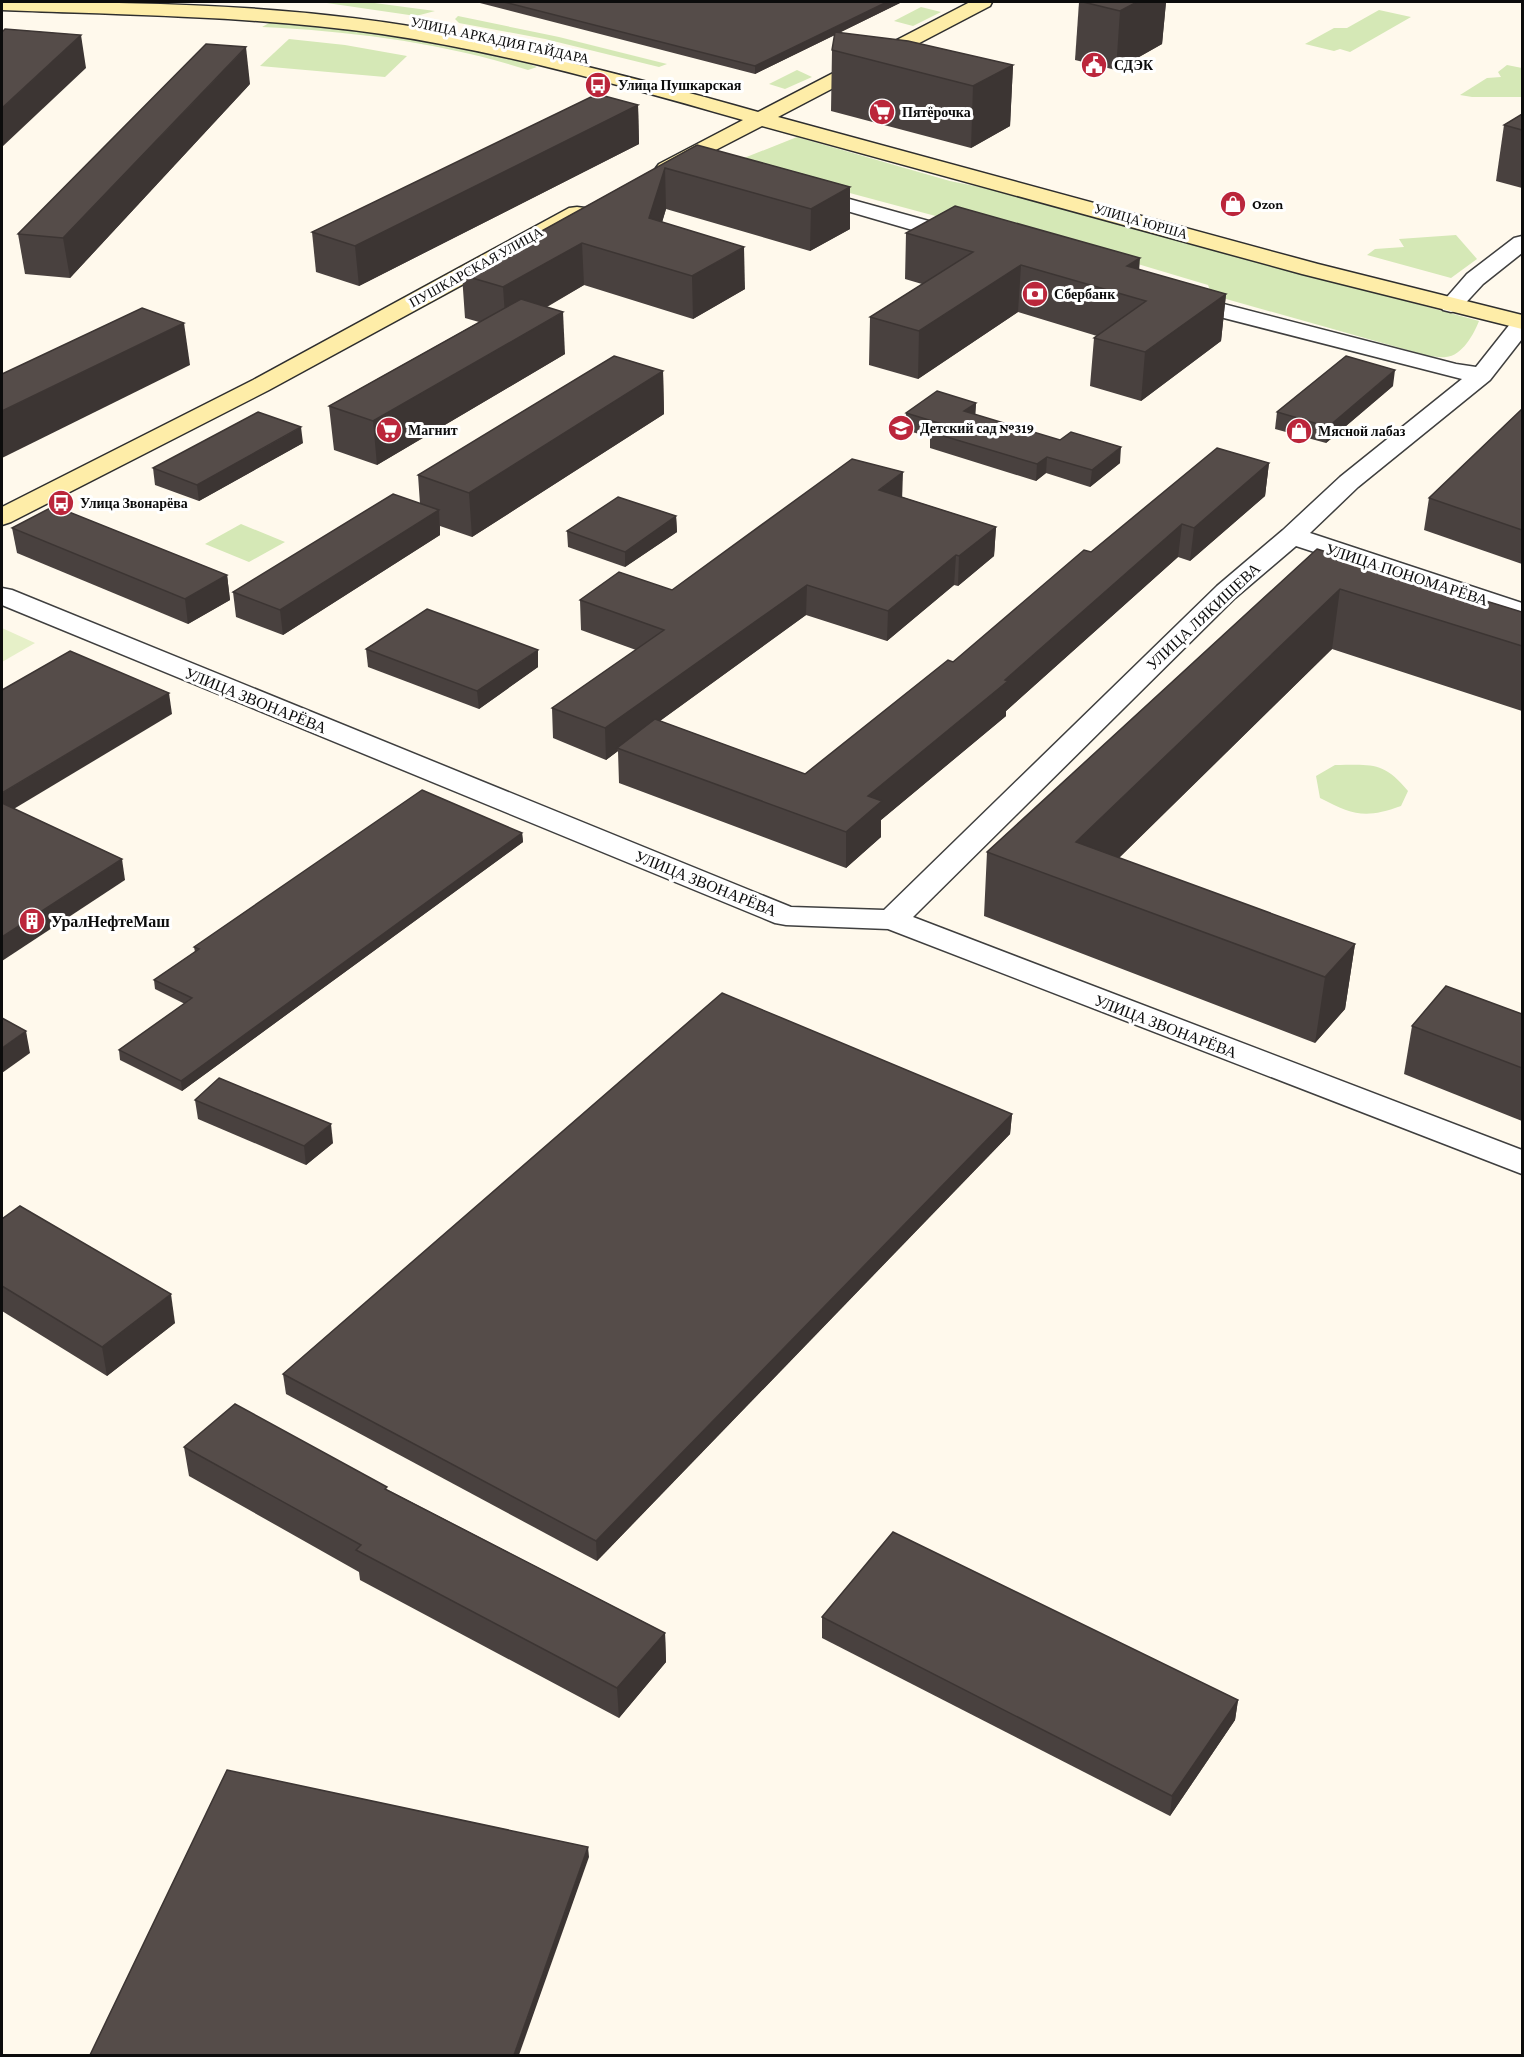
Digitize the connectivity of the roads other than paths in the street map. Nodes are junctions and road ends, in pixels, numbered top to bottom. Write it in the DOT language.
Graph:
graph roads {
  1 [pos="983,2"];
  2 [pos="2,4"];
  3 [pos="215,5"];
  4 [pos="766,115"];
  5 [pos="682,160"];
  6 [pos="713,167"];
  7 [pos="650,176"];
  8 [pos="785,187"];
  9 [pos="598,202"];
  10 [pos="980,243"];
  11 [pos="1522,243"];
  12 [pos="1161,295"];
  13 [pos="1455,299"];
  14 [pos="1522,310"];
  15 [pos="1522,323"];
  16 [pos="1482,375"];
  17 [pos="2,517"];
  18 [pos="1292,536"];
  19 [pos="1522,586"];
  20 [pos="1449,588"];
  21 [pos="2,596"];
  22 [pos="1522,612"];
  23 [pos="892,920"];
  24 [pos="1522,1163"];
  1 -- 4 [label="main road"];
  2 -- 3 [label="main road, УЛИЦА АРКАДИЯ ГАЙДАРА"];
  3 -- 4 [label="main road, УЛИЦА АРКАДИЯ ГАЙДАРА"];
  4 -- 5 [label="main road"];
  4 -- 13 [label="main road, УЛИЦА ЮРША"];
  5 -- 6 [label="street"];
  5 -- 7 [label="main road"];
  8 -- 10 [label="street"];
  9 -- 17 [label="main road, ПУШКАРСКАЯ УЛИЦА"];
  11 -- 13 [label="street"];
  12 -- 16 [label="street"];
  13 -- 14 [label="main road, УЛИЦА ЮРША"];
  13 -- 15 [label="main road, УЛИЦА ЮРША"];
  15 -- 16 [label="street, УЛИЦА ЛЯКИШЕВА"];
  16 -- 18 [label="street, УЛИЦА ЛЯКИШЕВА"];
  18 -- 20 [label="street, УЛИЦА ПОНОМАРЁВА"];
  18 -- 23 [label="street, УЛИЦА ЛЯКИШЕВА"];
  19 -- 20 [label="street"];
  20 -- 22 [label="street, УЛИЦА ПОНОМАРЁВА"];
  21 -- 23 [label="street, УЛИЦА ЗВОНАРЁВА"];
  23 -- 24 [label="street, УЛИЦА ЗВОНАРЁВА"];
}
